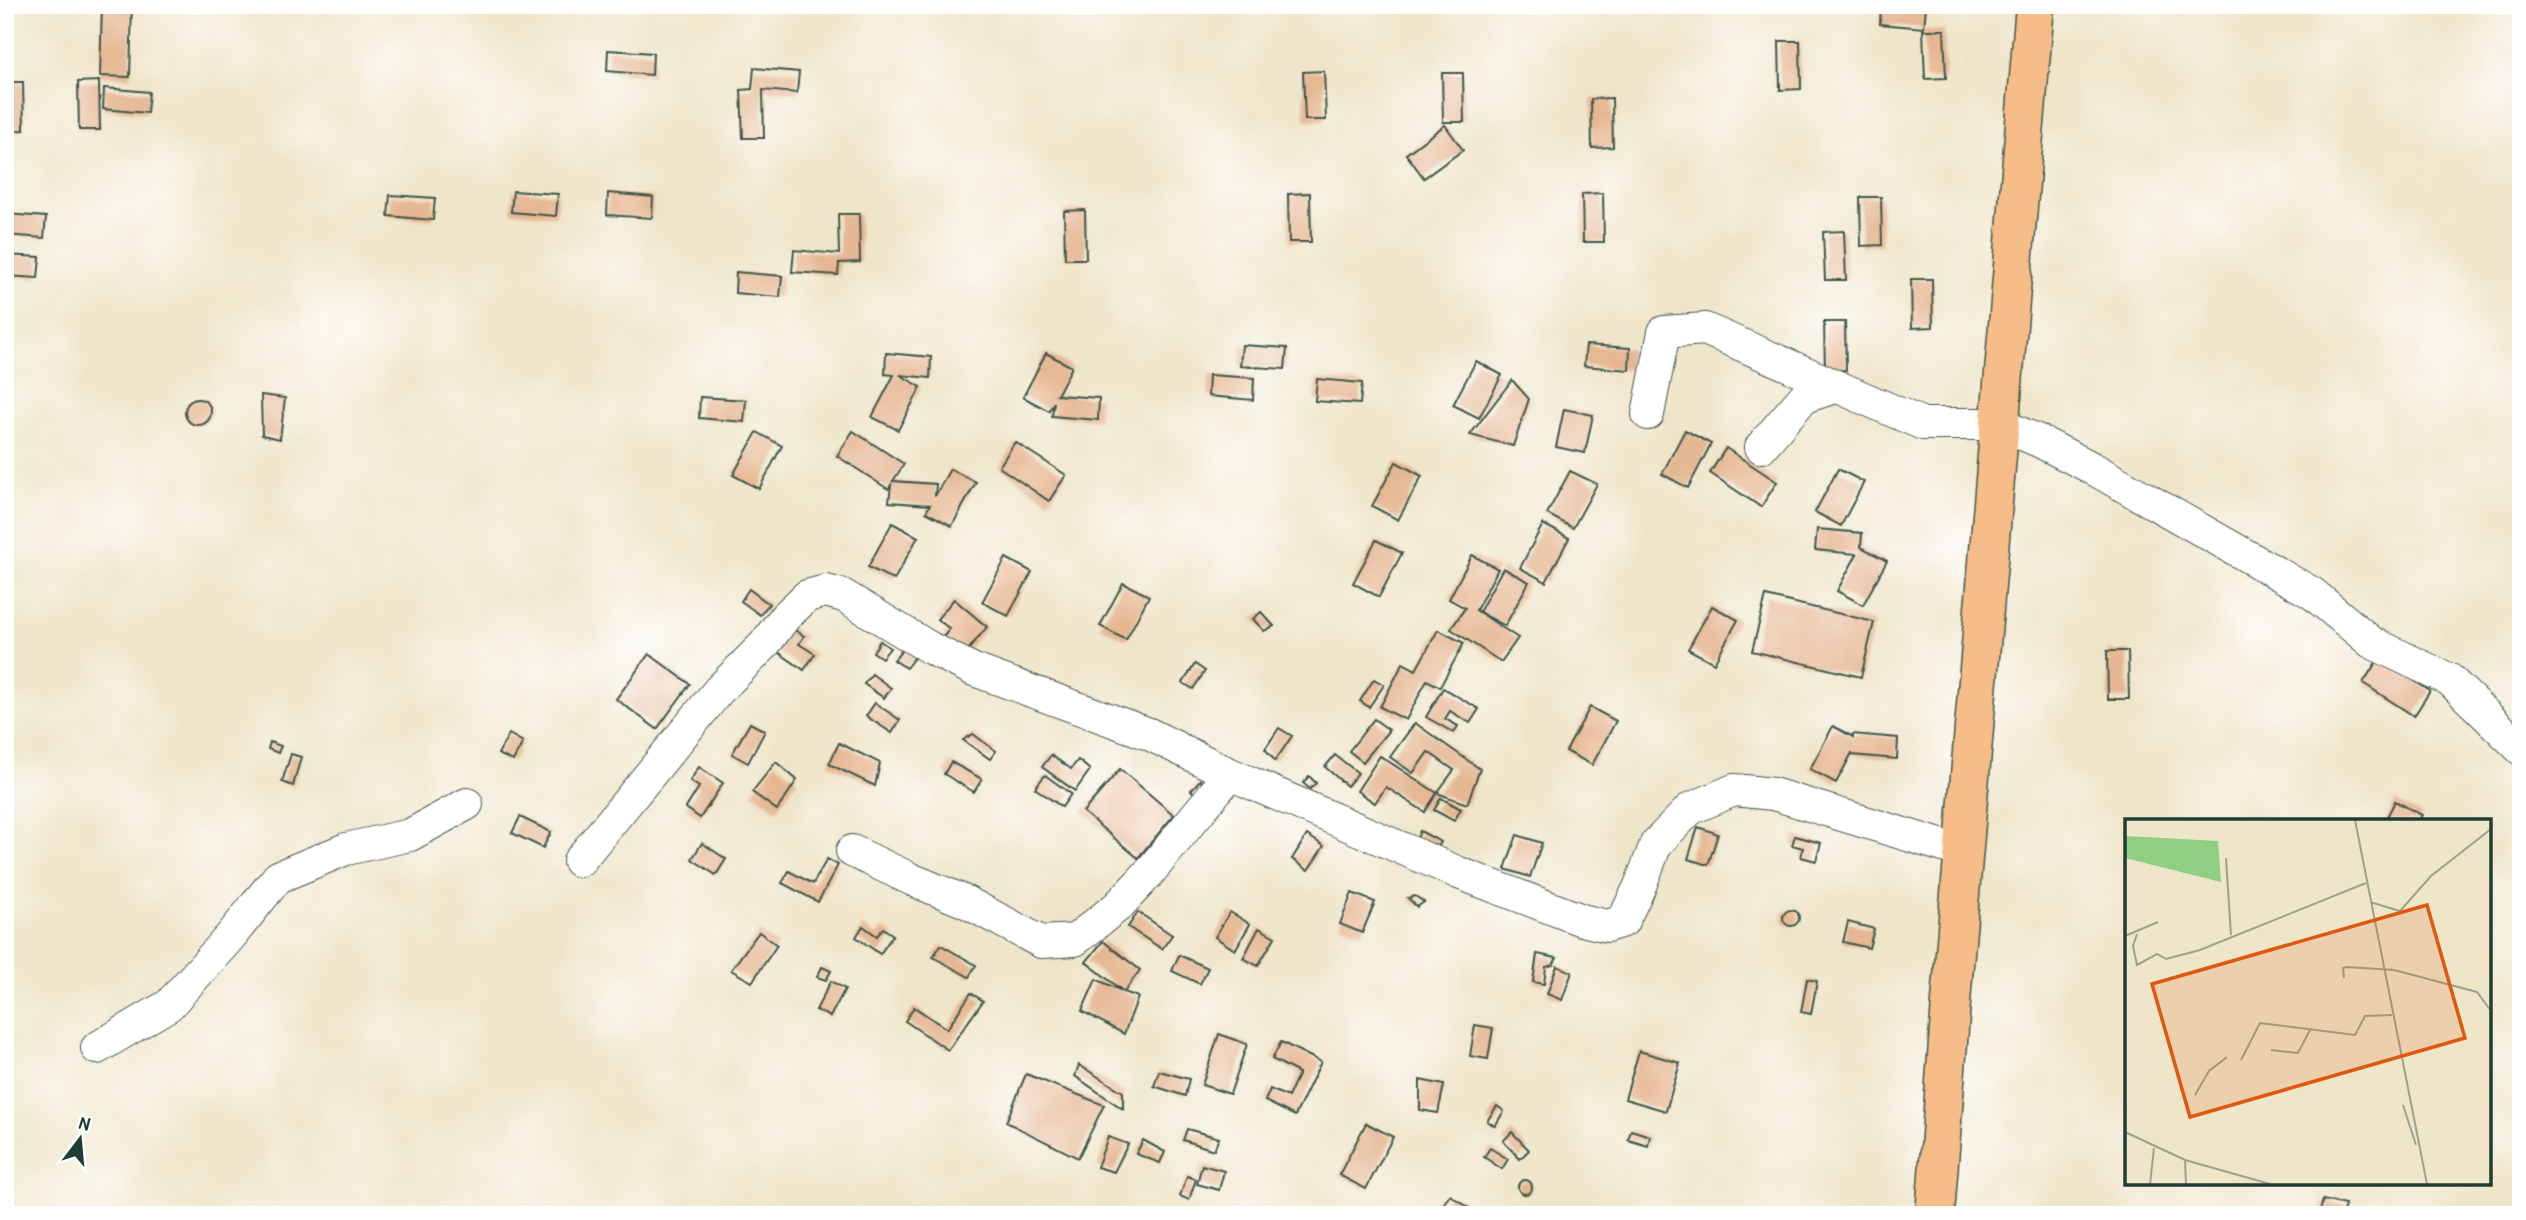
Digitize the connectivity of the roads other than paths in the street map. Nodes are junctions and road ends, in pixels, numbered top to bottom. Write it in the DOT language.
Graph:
graph roads {
  1 [pos="2035,5"];
  2 [pos="1835,387"];
  3 [pos="1648,414"];
  4 [pos="1999,424"];
  5 [pos="1761,447"];
  6 [pos="2521,749"];
  7 [pos="1230,774"];
  8 [pos="467,804"];
  9 [pos="852,851"];
  10 [pos="1963,852"];
  11 [pos="579,861"];
  12 [pos="97,1048"];
  13 [pos="1936,1215"];
  1 -- 4 [label="highway"];
  2 -- 3 [label="street"];
  2 -- 4 [label="street"];
  2 -- 5 [label="street"];
  4 -- 6 [label="street"];
  4 -- 10 [label="highway"];
  7 -- 9 [label="street"];
  7 -- 10 [label="street"];
  7 -- 11 [label="street"];
  8 -- 12 [label="street"];
  10 -- 13 [label="highway"];
}
